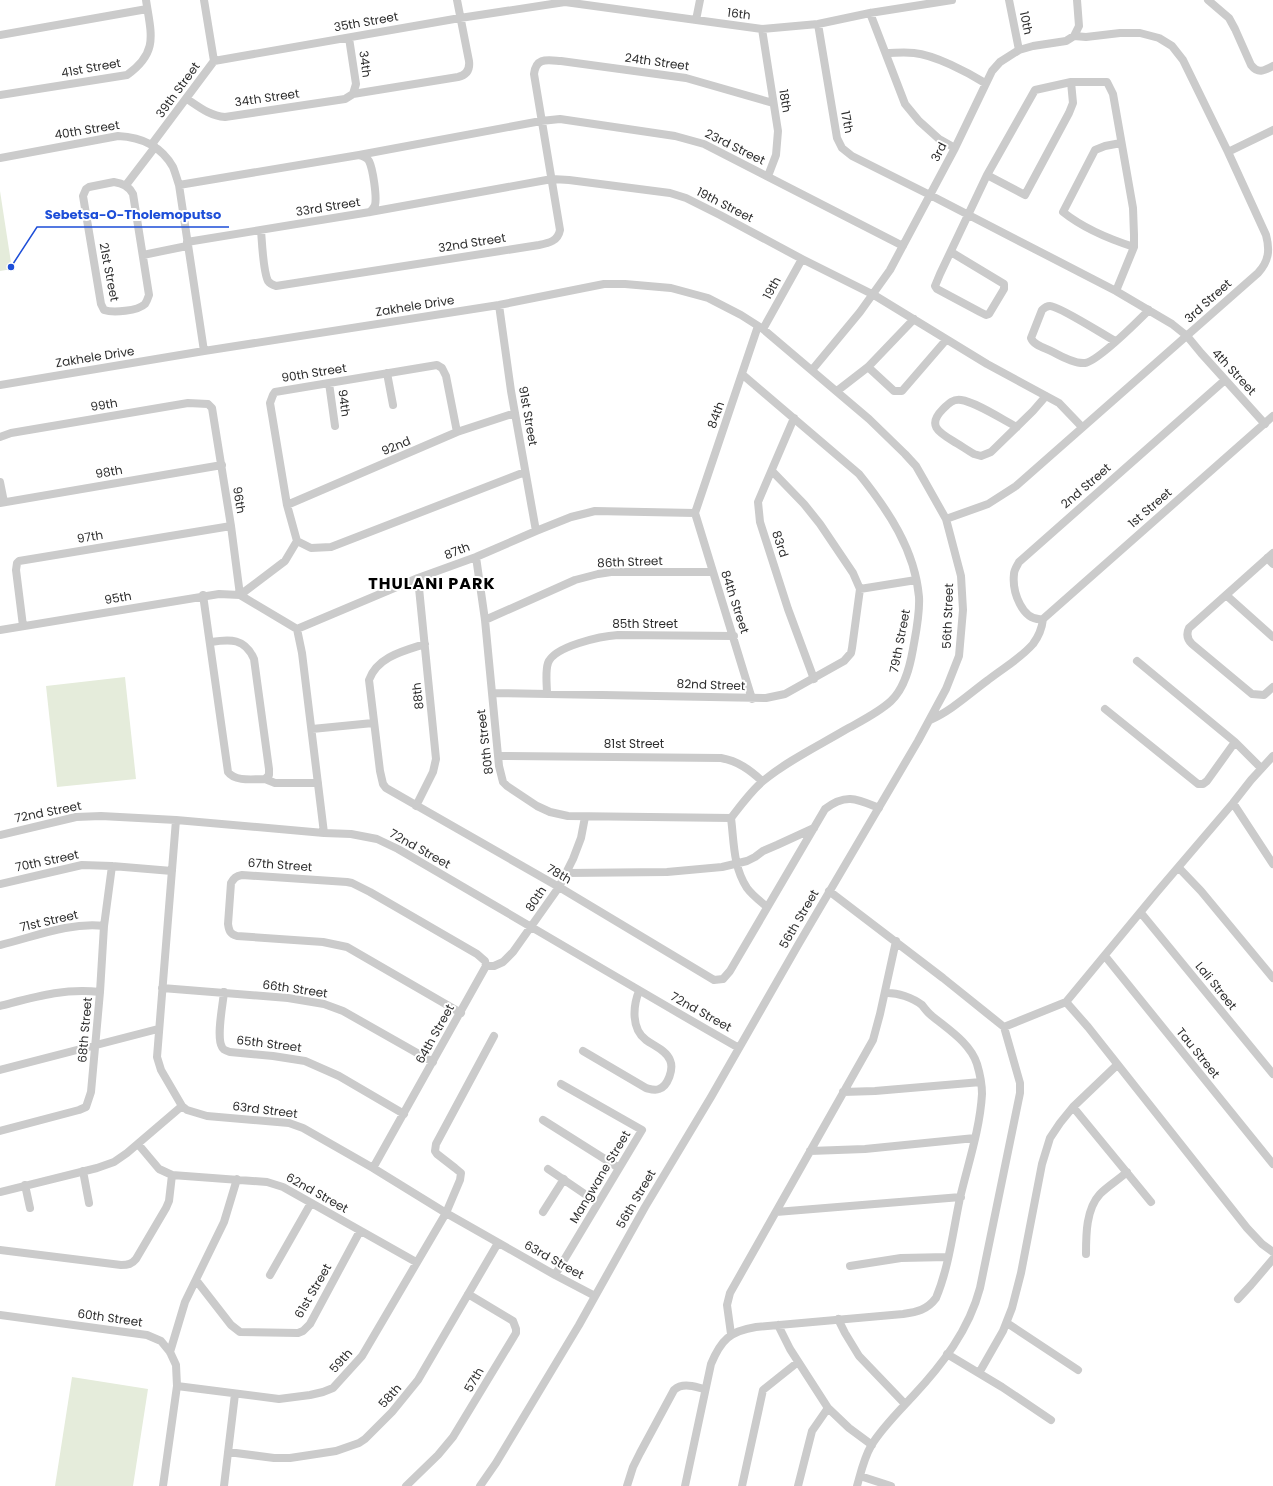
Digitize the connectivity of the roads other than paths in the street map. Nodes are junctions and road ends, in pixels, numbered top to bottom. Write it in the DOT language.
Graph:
graph roads {
  1 [pos="146,0"];
  2 [pos="204,0"];
  3 [pos="457,0"];
  4 [pos="521,0"];
  5 [pos="700,0"];
  6 [pos="952,0"];
  7 [pos="1009,0"];
  8 [pos="1077,0"];
  9 [pos="1208,0"];
  10 [pos="147,9"];
  11 [pos="522,9"];
  12 [pos="870,13"];
  13 [pos="460,18"];
  14 [pos="696,20"];
  15 [pos="818,24"];
  16 [pos="762,29"];
  17 [pos="1140,33"];
  18 [pos="0,35"];
  19 [pos="1074,36"];
  20 [pos="349,38"];
  21 [pos="1019,50"];
  22 [pos="886,53"];
  23 [pos="214,61"];
  24 [pos="536,65"];
  25 [pos="1273,66"];
  26 [pos="1072,82"];
  27 [pos="985,83"];
  28 [pos="0,94"];
  29 [pos="353,94"];
  30 [pos="187,99"];
  31 [pos="773,103"];
  32 [pos="541,121"];
  33 [pos="1273,130"];
  34 [pos="1121,143"];
  35 [pos="153,146"];
  36 [pos="955,148"];
  37 [pos="1228,152"];
  38 [pos="359,155"];
  39 [pos="0,158"];
  40 [pos="987,175"];
  41 [pos="768,176"];
  42 [pos="552,179"];
  43 [pos="126,185"];
  44 [pos="179,185"];
  45 [pos="930,195"];
  46 [pos="370,212"];
  47 [pos="968,215"];
  48 [pos="261,230"];
  49 [pos="187,244"];
  50 [pos="903,246"];
  51 [pos="1134,247"];
  52 [pos="951,252"];
  53 [pos="143,255"];
  54 [pos="802,259"];
  55 [pos="1116,291"];
  56 [pos="874,295"];
  57 [pos="499,304"];
  58 [pos="1149,310"];
  59 [pos="914,320"];
  60 [pos="761,328"];
  61 [pos="1187,336"];
  62 [pos="946,340"];
  63 [pos="1115,341"];
  64 [pos="204,351"];
  65 [pos="868,366"];
  66 [pos="812,370"];
  67 [pos="387,373"];
  68 [pos="743,375"];
  69 [pos="1225,380"];
  70 [pos="329,383"];
  71 [pos="0,385"];
  72 [pos="837,391"];
  73 [pos="1046,396"];
  74 [pos="393,405"];
  75 [pos="212,408"];
  76 [pos="515,413"];
  77 [pos="1273,416"];
  78 [pos="794,418"];
  79 [pos="1265,424"];
  80 [pos="335,426"];
  81 [pos="1016,427"];
  82 [pos="1082,427"];
  83 [pos="458,432"];
  84 [pos="0,437"];
  85 [pos="222,465"];
  86 [pos="772,471"];
  87 [pos="525,472"];
  88 [pos="0,482"];
  89 [pos="2,502"];
  90 [pos="287,505"];
  91 [pos="695,513"];
  92 [pos="946,519"];
  93 [pos="231,526"];
  94 [pos="536,531"];
  95 [pos="297,541"];
  96 [pos="476,557"];
  97 [pos="1271,558"];
  98 [pos="713,572"];
  99 [pos="418,578"];
  100 [pos="916,580"];
  101 [pos="860,589"];
  102 [pos="203,595"];
  103 [pos="240,595"];
  104 [pos="1226,595"];
  105 [pos="1043,619"];
  106 [pos="485,620"];
  107 [pos="23,626"];
  108 [pos="297,629"];
  109 [pos="0,630"];
  110 [pos="734,636"];
  111 [pos="1273,637"];
  112 [pos="211,642"];
  113 [pos="425,644"];
  114 [pos="1136,661"];
  115 [pos="814,679"];
  116 [pos="1273,687"];
  117 [pos="492,693"];
  118 [pos="548,694"];
  119 [pos="752,698"];
  120 [pos="1105,709"];
  121 [pos="930,720"];
  122 [pos="373,723"];
  123 [pos="312,729"];
  124 [pos="1235,742"];
  125 [pos="498,756"];
  126 [pos="1273,756"];
  127 [pos="1261,768"];
  128 [pos="265,779"];
  129 [pos="318,782"];
  130 [pos="762,782"];
  131 [pos="1233,803"];
  132 [pos="416,806"];
  133 [pos="879,808"];
  134 [pos="585,817"];
  135 [pos="732,818"];
  136 [pos="176,820"];
  137 [pos="814,828"];
  138 [pos="324,833"];
  139 [pos="0,834"];
  140 [pos="736,864"];
  141 [pos="1273,864"];
  142 [pos="112,866"];
  143 [pos="1179,868"];
  144 [pos="172,870"];
  145 [pos="566,873"];
  146 [pos="0,884"];
  147 [pos="558,887"];
  148 [pos="829,892"];
  149 [pos="767,907"];
  150 [pos="1141,913"];
  151 [pos="104,926"];
  152 [pos="532,927"];
  153 [pos="896,941"];
  154 [pos="0,945"];
  155 [pos="1105,956"];
  156 [pos="486,966"];
  157 [pos="1273,978"];
  158 [pos="162,988"];
  159 [pos="638,991"];
  160 [pos="100,992"];
  161 [pos="224,992"];
  162 [pos="885,993"];
  163 [pos="1066,1002"];
  164 [pos="0,1006"];
  165 [pos="461,1013"];
  166 [pos="1004,1027"];
  167 [pos="158,1029"];
  168 [pos="494,1036"];
  169 [pos="96,1045"];
  170 [pos="739,1048"];
  171 [pos="583,1051"];
  172 [pos="433,1062"];
  173 [pos="1117,1065"];
  174 [pos="0,1070"];
  175 [pos="1273,1074"];
  176 [pos="981,1082"];
  177 [pos="561,1084"];
  178 [pos="843,1092"];
  179 [pos="182,1106"];
  180 [pos="1073,1107"];
  181 [pos="404,1114"];
  182 [pos="543,1120"];
  183 [pos="0,1131"];
  184 [pos="974,1138"];
  185 [pos="138,1144"];
  186 [pos="810,1151"];
  187 [pos="1273,1164"];
  188 [pos="373,1168"];
  189 [pos="619,1168"];
  190 [pos="548,1169"];
  191 [pos="83,1171"];
  192 [pos="1127,1172"];
  193 [pos="172,1175"];
  194 [pos="237,1179"];
  195 [pos="564,1179"];
  196 [pos="25,1185"];
  197 [pos="0,1192"];
  198 [pos="961,1197"];
  199 [pos="1151,1202"];
  200 [pos="89,1203"];
  201 [pos="311,1203"];
  202 [pos="598,1203"];
  203 [pos="30,1208"];
  204 [pos="543,1212"];
  205 [pos="776,1212"];
  206 [pos="446,1213"];
  207 [pos="360,1231"];
  208 [pos="498,1242"];
  209 [pos="0,1250"];
  210 [pos="1273,1252"];
  211 [pos="1086,1254"];
  212 [pos="948,1257"];
  213 [pos="1273,1259"];
  214 [pos="416,1262"];
  215 [pos="850,1266"];
  216 [pos="270,1275"];
  217 [pos="555,1275"];
  218 [pos="196,1280"];
  219 [pos="468,1294"];
  220 [pos="595,1296"];
  221 [pos="1238,1299"];
  222 [pos="0,1315"];
  223 [pos="838,1319"];
  224 [pos="1007,1323"];
  225 [pos="778,1325"];
  226 [pos="731,1334"];
  227 [pos="170,1352"];
  228 [pos="947,1354"];
  229 [pos="798,1362"];
  230 [pos="1078,1370"];
  231 [pos="979,1373"];
  232 [pos="177,1386"];
  233 [pos="705,1389"];
  234 [pos="235,1394"];
  235 [pos="905,1404"];
  236 [pos="828,1408"];
  237 [pos="1051,1420"];
  238 [pos="872,1445"];
  239 [pos="228,1452"];
  240 [pos="860,1476"];
  241 [pos="163,1486"];
  242 [pos="224,1486"];
  243 [pos="406,1486"];
  244 [pos="480,1486"];
  245 [pos="628,1486"];
  246 [pos="685,1486"];
  247 [pos="742,1486"];
  248 [pos="798,1486"];
  249 [pos="857,1486"];
  250 [pos="891,1486"];
  1 -- 10 [label="street, 41st Street"];
  2 -- 23 [label="street, 39th Street"];
  3 -- 13 [label="street"];
  4 -- 11 [label="street"];
  5 -- 14 [label="street"];
  6 -- 12 [label="street, 16th"];
  7 -- 21 [label="street, 10th"];
  8 -- 19 [label="street"];
  9 -- 25 [label="street"];
  10 -- 18 [label="street"];
  10 -- 28 [label="street, 41st Street"];
  11 -- 13 [label="street, 35th Street"];
  11 -- 14 [label="street, 16th"];
  12 -- 15 [label="street, 16th"];
  12 -- 22 [label="street"];
  13 -- 20 [label="street, 35th Street"];
  13 -- 29 [label="street, 34th Street"];
  14 -- 16 [label="street, 16th"];
  15 -- 16 [label="street, 16th"];
  15 -- 45 [label="street, 17th"];
  16 -- 31 [label="street, 18th"];
  17 -- 19 [label="street, 3rd"];
  17 -- 37 [label="street, 3rd Street"];
  19 -- 21 [label="street, 3rd"];
  20 -- 23 [label="street, 35th Street"];
  20 -- 29 [label="street, 34th"];
  21 -- 27 [label="street, 3rd"];
  22 -- 27 [label="street"];
  22 -- 36 [label="street"];
  23 -- 30 [label="street, 39th Street"];
  24 -- 31 [label="street, 24th Street"];
  24 -- 32 [label="street, 32nd Street"];
  26 -- 34 [label="street"];
  26 -- 40 [label="street"];
  26 -- 40 [label="street"];
  27 -- 36 [label="street, 3rd"];
  29 -- 30 [label="street, 34th Street"];
  30 -- 35 [label="street, 39th Street"];
  31 -- 41 [label="street, 18th"];
  32 -- 38 [label="street, 23rd Street"];
  32 -- 41 [label="street, 23rd Street"];
  32 -- 42 [label="street, 32nd Street"];
  33 -- 37 [label="street"];
  34 -- 51 [label="street"];
  34 -- 51 [label="street"];
  35 -- 39 [label="street, 40th Street"];
  35 -- 43 [label="street, 39th Street"];
  35 -- 44 [label="street, 40th Street"];
  36 -- 45 [label="street, 3rd"];
  37 -- 61 [label="street, 3rd Street"];
  38 -- 44 [label="street"];
  38 -- 46 [label="street, 33rd Street"];
  40 -- 47 [label="street"];
  41 -- 50 [label="street, 23rd Street"];
  42 -- 46 [label="street, 19th Street"];
  42 -- 48 [label="street, 32nd Street"];
  42 -- 54 [label="street, 19th Street"];
  43 -- 53 [label="street, 21st Street"];
  43 -- 53 [label="street, 21st Street"];
  44 -- 49 [label="street, 40th Street"];
  45 -- 47 [label="street, 17th"];
  45 -- 50 [label="street, 3rd"];
  46 -- 48 [label="street, 33rd Street"];
  47 -- 52 [label="street"];
  47 -- 55 [label="street, 17th"];
  48 -- 49 [label="street, 33rd Street"];
  49 -- 53 [label="street, 33rd Street"];
  49 -- 64 [label="street, 40th Street"];
  50 -- 56 [label="street, 3rd"];
  51 -- 55 [label="street"];
  52 -- 52 [label="street"];
  54 -- 56 [label="street, 19th Street"];
  54 -- 60 [label="street, 19th"];
  55 -- 58 [label="street, 4th Street"];
  56 -- 59 [label="street, 19th Street"];
  56 -- 66 [label="street, 3rd"];
  57 -- 60 [label="street, Zakhele Drive"];
  57 -- 64 [label="street, Zakhele Drive"];
  57 -- 76 [label="street, 91st Street"];
  58 -- 61 [label="street, 4th Street"];
  58 -- 63 [label="street"];
  59 -- 62 [label="street, 19th Street"];
  59 -- 65 [label="street"];
  60 -- 66 [label="street, Zakhele Drive"];
  60 -- 68 [label="street, 84th"];
  61 -- 69 [label="street, 4th Street"];
  61 -- 82 [label="street, 3rd Street"];
  62 -- 65 [label="street"];
  62 -- 73 [label="street, 19th Street"];
  63 -- 63 [label="street"];
  64 -- 71 [label="street, Zakhele Drive"];
  65 -- 72 [label="street"];
  66 -- 72 [label="street, 56th Street"];
  67 -- 70 [label="street, 90th Street"];
  67 -- 74 [label="street"];
  67 -- 83 [label="street, 90th Street"];
  68 -- 78 [label="street, 79th Street"];
  68 -- 91 [label="street, 84th"];
  69 -- 79 [label="street, 4th Street"];
  69 -- 105 [label="street, 2nd Street"];
  70 -- 80 [label="street, 94th"];
  70 -- 90 [label="street, 90th Street"];
  72 -- 92 [label="street, 56th Street"];
  73 -- 81 [label="street"];
  73 -- 82 [label="street, 19th Street"];
  75 -- 84 [label="street, 99th"];
  75 -- 85 [label="street, 96th"];
  76 -- 83 [label="street, 92nd"];
  76 -- 87 [label="street, 91st Street"];
  77 -- 79 [label="street, 1st Street"];
  78 -- 86 [label="street, 83rd"];
  78 -- 100 [label="street, 79th Street"];
  79 -- 105 [label="street, 1st Street"];
  81 -- 81 [label="street"];
  82 -- 92 [label="street, 3rd Street"];
  83 -- 90 [label="street, 92nd"];
  85 -- 89 [label="street, 98th"];
  85 -- 93 [label="street, 96th"];
  86 -- 101 [label="street"];
  86 -- 115 [label="street, 83rd"];
  87 -- 94 [label="street, 91st Street"];
  87 -- 95 [label="street"];
  88 -- 89 [label="street"];
  90 -- 95 [label="street, 90th Street"];
  91 -- 94 [label="street, 87th"];
  91 -- 98 [label="street, 84th Street"];
  92 -- 121 [label="street, 56th Street"];
  93 -- 103 [label="street, 96th"];
  93 -- 107 [label="street, 97th"];
  94 -- 96 [label="street, 87th"];
  95 -- 103 [label="street"];
  96 -- 99 [label="street, 87th"];
  96 -- 106 [label="street, 80th Street"];
  97 -- 104 [label="street"];
  98 -- 106 [label="street, 86th Street"];
  98 -- 110 [label="street, 84th Street"];
  99 -- 108 [label="street, 87th"];
  99 -- 113 [label="street, 88th"];
  100 -- 101 [label="street"];
  100 -- 130 [label="street, 79th Street"];
  101 -- 115 [label="street, 82nd Street"];
  102 -- 103 [label="street, 95th"];
  102 -- 107 [label="street, 95th"];
  102 -- 112 [label="street"];
  103 -- 108 [label="street"];
  104 -- 111 [label="street"];
  104 -- 116 [label="street"];
  105 -- 121 [label="street"];
  106 -- 117 [label="street, 80th Street"];
  107 -- 109 [label="street, 95th"];
  108 -- 123 [label="street"];
  110 -- 118 [label="street, 85th Street"];
  110 -- 119 [label="street, 84th Street"];
  112 -- 128 [label="street"];
  112 -- 128 [label="street"];
  113 -- 122 [label="street, 78th"];
  113 -- 132 [label="street, 88th"];
  114 -- 124 [label="street"];
  115 -- 119 [label="street, 82nd Street"];
  117 -- 118 [label="street, 82nd Street"];
  117 -- 125 [label="street, 80th Street"];
  118 -- 119 [label="street, 82nd Street"];
  120 -- 124 [label="street"];
  121 -- 133 [label="street, 56th Street"];
  122 -- 123 [label="street"];
  122 -- 132 [label="street, 78th"];
  123 -- 129 [label="street"];
  124 -- 127 [label="street"];
  125 -- 130 [label="street, 81st Street"];
  125 -- 134 [label="street, 80th Street"];
  126 -- 127 [label="street"];
  127 -- 131 [label="street"];
  128 -- 129 [label="street"];
  129 -- 138 [label="street"];
  130 -- 135 [label="street, 79th Street"];
  131 -- 141 [label="street"];
  131 -- 143 [label="street"];
  132 -- 147 [label="street, 78th"];
  133 -- 137 [label="street, 78th"];
  133 -- 148 [label="street, 56th Street"];
  134 -- 135 [label="street, 80th Street"];
  134 -- 145 [label="street, 80th"];
  135 -- 140 [label="street"];
  136 -- 138 [label="street, 72nd Street"];
  136 -- 139 [label="street, 72nd Street"];
  136 -- 144 [label="street"];
  137 -- 140 [label="street"];
  137 -- 149 [label="street, 78th"];
  138 -- 152 [label="street, 72nd Street"];
  140 -- 145 [label="street"];
  140 -- 149 [label="street"];
  142 -- 144 [label="street, 70th Street"];
  142 -- 146 [label="street, 70th Street"];
  142 -- 151 [label="street, 68th Street"];
  143 -- 150 [label="street"];
  143 -- 157 [label="street"];
  144 -- 158 [label="street"];
  145 -- 147 [label="street, 80th"];
  147 -- 149 [label="street, 78th"];
  147 -- 152 [label="street, 80th"];
  148 -- 153 [label="street"];
  148 -- 170 [label="street, 56th Street"];
  150 -- 155 [label="street"];
  150 -- 175 [label="street, Lali Street"];
  151 -- 154 [label="street, 71st Street"];
  151 -- 160 [label="street, 68th Street"];
  152 -- 156 [label="street"];
  152 -- 159 [label="street, 72nd Street"];
  153 -- 162 [label="street"];
  153 -- 166 [label="street"];
  155 -- 163 [label="street"];
  155 -- 187 [label="street, Tau Street"];
  156 -- 165 [label="street, 64th Street"];
  156 -- 165 [label="street, 67th Street"];
  158 -- 161 [label="street, 66th Street"];
  158 -- 167 [label="street"];
  159 -- 170 [label="street, 72nd Street"];
  159 -- 171 [label="street"];
  160 -- 164 [label="street"];
  160 -- 169 [label="street, 68th Street"];
  161 -- 172 [label="street, 66th Street"];
  161 -- 181 [label="street, 65th Street"];
  162 -- 176 [label="street"];
  162 -- 178 [label="street"];
  163 -- 166 [label="street"];
  163 -- 173 [label="street"];
  165 -- 172 [label="street, 64th Street"];
  166 -- 228 [label="street"];
  167 -- 169 [label="street"];
  167 -- 179 [label="street"];
  168 -- 206 [label="street, 59th"];
  169 -- 174 [label="street"];
  169 -- 183 [label="street, 68th Street"];
  170 -- 220 [label="street, 56th Street"];
  172 -- 181 [label="street, 64th Street"];
  173 -- 180 [label="street"];
  173 -- 210 [label="street"];
  176 -- 178 [label="street"];
  176 -- 184 [label="street"];
  177 -- 189 [label="street, Mangwane Street"];
  178 -- 186 [label="street"];
  179 -- 185 [label="street"];
  179 -- 188 [label="street, 63rd Street"];
  180 -- 192 [label="street"];
  180 -- 224 [label="street"];
  181 -- 188 [label="street, 64th Street"];
  182 -- 189 [label="street"];
  184 -- 186 [label="street"];
  184 -- 198 [label="street"];
  185 -- 191 [label="street"];
  185 -- 193 [label="street"];
  186 -- 205 [label="street"];
  188 -- 206 [label="street, 63rd Street"];
  189 -- 202 [label="street, Mangwane Street"];
  190 -- 195 [label="street"];
  191 -- 196 [label="street"];
  191 -- 200 [label="street"];
  192 -- 199 [label="street"];
  192 -- 211 [label="street"];
  193 -- 194 [label="street, 62nd Street"];
  193 -- 209 [label="street"];
  194 -- 201 [label="street, 62nd Street"];
  194 -- 218 [label="street"];
  195 -- 202 [label="street"];
  195 -- 204 [label="street"];
  196 -- 197 [label="street"];
  196 -- 203 [label="street"];
  198 -- 205 [label="street"];
  198 -- 212 [label="street"];
  201 -- 207 [label="street, 62nd Street"];
  201 -- 216 [label="street"];
  202 -- 217 [label="street, Mangwane Street"];
  205 -- 226 [label="street"];
  206 -- 208 [label="street, 63rd Street"];
  206 -- 214 [label="street, 59th"];
  207 -- 214 [label="street, 62nd Street"];
  207 -- 218 [label="street, 61st Street"];
  208 -- 217 [label="street, 63rd Street"];
  208 -- 219 [label="street, 58th"];
  212 -- 215 [label="street"];
  212 -- 223 [label="street"];
  213 -- 221 [label="street"];
  214 -- 234 [label="street, 59th"];
  217 -- 220 [label="street, 63rd Street"];
  218 -- 227 [label="street"];
  219 -- 239 [label="street, 58th"];
  219 -- 243 [label="street, 57th"];
  220 -- 244 [label="street, 56th Street"];
  222 -- 227 [label="street, 60th Street"];
  223 -- 225 [label="street"];
  223 -- 235 [label="street"];
  224 -- 230 [label="street"];
  224 -- 231 [label="street"];
  225 -- 226 [label="street"];
  225 -- 229 [label="street"];
  226 -- 233 [label="street"];
  227 -- 232 [label="street, 60th Street"];
  228 -- 231 [label="street"];
  228 -- 235 [label="street"];
  229 -- 236 [label="street"];
  229 -- 247 [label="street"];
  231 -- 237 [label="street"];
  232 -- 234 [label="street, 59th"];
  232 -- 241 [label="street, 60th Street"];
  233 -- 245 [label="street"];
  233 -- 246 [label="street"];
  234 -- 239 [label="street"];
  235 -- 238 [label="street"];
  236 -- 238 [label="street"];
  236 -- 248 [label="street"];
  238 -- 240 [label="street"];
  239 -- 242 [label="street"];
  240 -- 249 [label="street"];
  240 -- 250 [label="street"];
}
